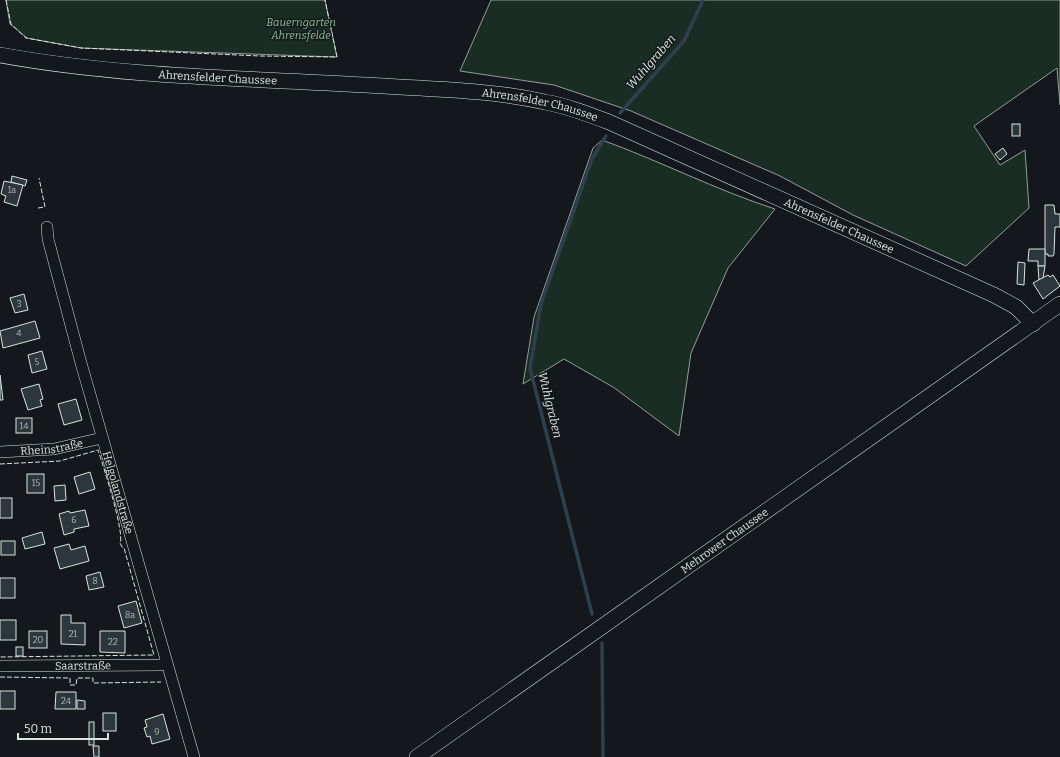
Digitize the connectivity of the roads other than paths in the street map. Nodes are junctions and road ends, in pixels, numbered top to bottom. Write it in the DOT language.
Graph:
graph roads {
  1 [pos="0,55"];
  2 [pos="47,227"];
  3 [pos="1060,304"];
  4 [pos="1033,324"];
  5 [pos="102,438"];
  6 [pos="0,452"];
  7 [pos="166,663"];
  8 [pos="0,666"];
  9 [pos="194,757"];
  10 [pos="417,757"];
  1 -- 4 [label="main road, Ahrensfelder Chaussee"];
  2 -- 5 [label="street, Helgolandstraße"];
  3 -- 4 [label="main road, Mehrower Chaussee"];
  4 -- 10 [label="main road, Mehrower Chaussee"];
  5 -- 6 [label="street, Rheinstraße"];
  5 -- 7 [label="street, Helgolandstraße"];
  7 -- 8 [label="street, Saarstraße"];
  7 -- 9 [label="street, Helgolandstraße"];
}
